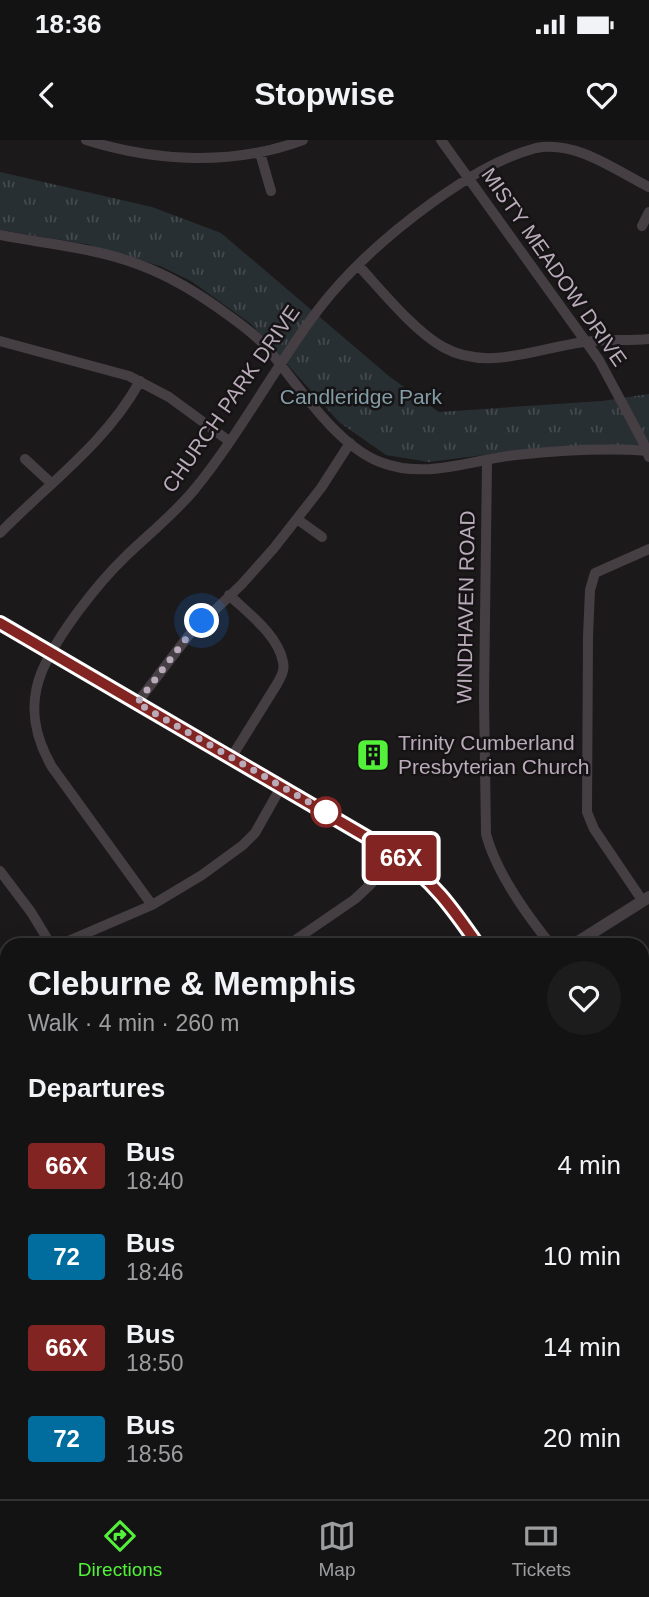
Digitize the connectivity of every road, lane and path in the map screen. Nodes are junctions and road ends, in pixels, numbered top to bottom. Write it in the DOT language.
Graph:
graph roads {
  1 [pos="86,140"];
  2 [pos="303,140"];
  3 [pos="441,140"];
  4 [pos="260,153"];
  5 [pos="467,177"];
  6 [pos="649,187"];
  7 [pos="271,191"];
  8 [pos="649,212"];
  9 [pos="642,226"];
  10 [pos="0,235"];
  11 [pos="358,265"];
  12 [pos="649,339"];
  13 [pos="0,341"];
  14 [pos="586,342"];
  15 [pos="279,366"];
  16 [pos="140,381"];
  17 [pos="229,441"];
  18 [pos="350,443"];
  19 [pos="648,453"];
  20 [pos="25,459"];
  21 [pos="487,461"];
  22 [pos="51,483"];
  23 [pos="297,519"];
  24 [pos="0,533"];
  25 [pos="322,537"];
  26 [pos="649,549"];
  27 [pos="229,595"];
  28 [pos="0,623"];
  29 [pos="52,653"];
  30 [pos="137,703"];
  31 [pos="231,758"];
  32 [pos="281,786"];
  33 [pos="394,853"];
  34 [pos="0,871"];
  35 [pos="646,898"];
  36 [pos="152,905"];
  37 [pos="47,938"];
  38 [pos="75,938"];
  39 [pos="298,938"];
  40 [pos="470,938"];
  41 [pos="546,938"];
  42 [pos="584,938"];
  1 -- 4 [label="street"];
  2 -- 4 [label="street"];
  3 -- 5 [label="street, MISTY MEADOW DRIVE"];
  4 -- 7 [label="street"];
  5 -- 6 [label="street, CHURCH PARK DRIVE"];
  5 -- 11 [label="street, CHURCH PARK DRIVE"];
  5 -- 14 [label="street, MISTY MEADOW DRIVE"];
  8 -- 9 [label="street"];
  10 -- 15 [label="street"];
  11 -- 14 [label="street"];
  11 -- 15 [label="street, CHURCH PARK DRIVE"];
  12 -- 14 [label="street"];
  13 -- 16 [label="street"];
  14 -- 19 [label="street, MISTY MEADOW DRIVE"];
  15 -- 17 [label="street, CHURCH PARK DRIVE"];
  15 -- 18 [label="street"];
  16 -- 17 [label="street"];
  16 -- 22 [label="street"];
  17 -- 29 [label="street, CHURCH PARK DRIVE"];
  18 -- 21 [label="street"];
  18 -- 23 [label="street"];
  19 -- 21 [label="street"];
  20 -- 22 [label="street"];
  21 -- 41 [label="street, WINDHAVEN ROAD"];
  22 -- 24 [label="street"];
  23 -- 25 [label="street"];
  23 -- 27 [label="street"];
  26 -- 35 [label="street"];
  27 -- 30 [label="street"];
  27 -- 31 [label="street"];
  28 -- 29 [label="street"];
  29 -- 30 [label="street"];
  29 -- 36 [label="street, CHURCH PARK DRIVE"];
  30 -- 31 [label="street"];
  31 -- 32 [label="street"];
  32 -- 33 [label="street"];
  32 -- 36 [label="street"];
  33 -- 39 [label="street"];
  33 -- 40 [label="street"];
  34 -- 37 [label="street"];
  35 -- 42 [label="street"];
  36 -- 38 [label="street"];
}
